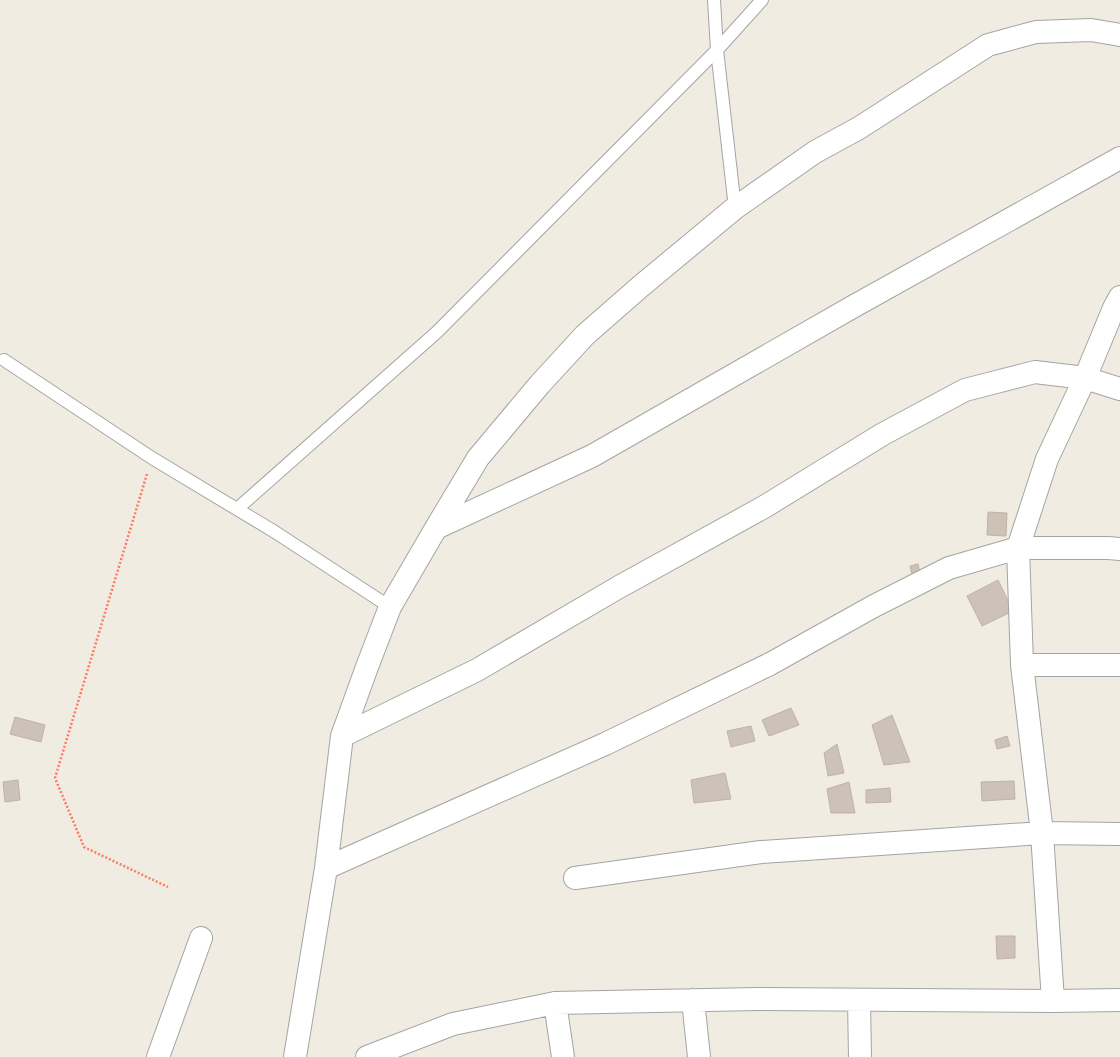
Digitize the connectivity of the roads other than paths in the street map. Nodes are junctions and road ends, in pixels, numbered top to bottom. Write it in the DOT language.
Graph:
graph roads {
  1 [pos="714,0"];
  2 [pos="762,0"];
  3 [pos="1120,35"];
  4 [pos="717,50"];
  5 [pos="1120,158"];
  6 [pos="736,208"];
  7 [pos="1120,297"];
  8 [pos="4,360"];
  9 [pos="1085,378"];
  10 [pos="1120,389"];
  11 [pos="237,509"];
  12 [pos="436,528"];
  13 [pos="1018,548"];
  14 [pos="1120,549"];
  15 [pos="390,607"];
  16 [pos="1022,665"];
  17 [pos="1120,665"];
  18 [pos="342,736"];
  19 [pos="1042,833"];
  20 [pos="1120,834"];
  21 [pos="326,868"];
  22 [pos="576,878"];
  23 [pos="200,938"];
  24 [pos="692,1000"];
  25 [pos="859,1000"];
  26 [pos="1120,1000"];
  27 [pos="1053,1001"];
  28 [pos="555,1003"];
  29 [pos="158,1057"];
  30 [pos="295,1057"];
  31 [pos="367,1057"];
  32 [pos="563,1057"];
  33 [pos="700,1057"];
  34 [pos="860,1057"];
  1 -- 4 [label="lane"];
  2 -- 4 [label="lane"];
  3 -- 6 [label="street"];
  4 -- 6 [label="lane"];
  4 -- 11 [label="lane"];
  5 -- 12 [label="street"];
  6 -- 12 [label="street"];
  7 -- 9 [label="street"];
  8 -- 11 [label="lane"];
  9 -- 10 [label="street"];
  9 -- 13 [label="street"];
  9 -- 18 [label="street"];
  11 -- 15 [label="lane"];
  12 -- 15 [label="street"];
  13 -- 14 [label="street"];
  13 -- 16 [label="street"];
  13 -- 21 [label="street"];
  15 -- 18 [label="street"];
  16 -- 17 [label="street"];
  16 -- 19 [label="street"];
  18 -- 21 [label="street"];
  19 -- 20 [label="street"];
  19 -- 22 [label="street"];
  19 -- 27 [label="street"];
  21 -- 30 [label="street"];
  23 -- 29 [label="street"];
  24 -- 25 [label="street"];
  24 -- 28 [label="street"];
  24 -- 33 [label="street"];
  25 -- 27 [label="street"];
  25 -- 34 [label="street"];
  26 -- 27 [label="street"];
  28 -- 31 [label="street"];
  28 -- 32 [label="street"];
}
